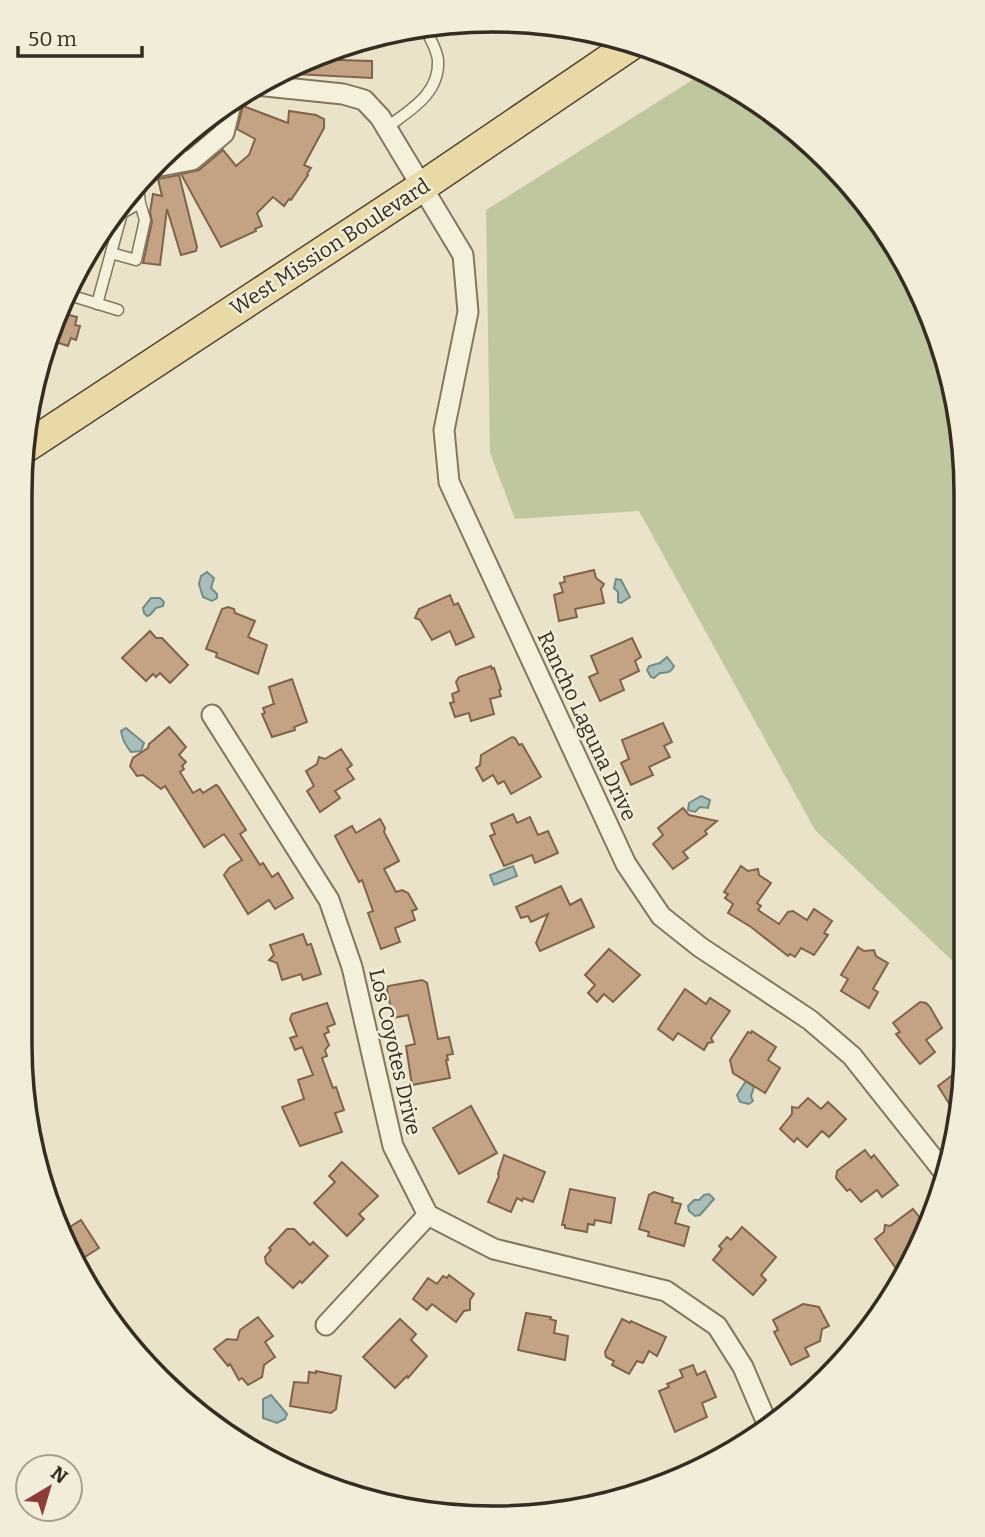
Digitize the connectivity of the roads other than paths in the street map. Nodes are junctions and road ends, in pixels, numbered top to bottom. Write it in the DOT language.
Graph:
graph roads {
  1 [pos="429,36"];
  2 [pos="623,50"];
  3 [pos="274,87"];
  4 [pos="228,115"];
  5 [pos="386,128"];
  6 [pos="170,164"];
  7 [pos="423,186"];
  8 [pos="139,197"];
  9 [pos="140,203"];
  10 [pos="130,209"];
  11 [pos="120,222"];
  12 [pos="111,253"];
  13 [pos="75,297"];
  14 [pos="97,304"];
  15 [pos="118,310"];
  16 [pos="34,442"];
  17 [pos="212,715"];
  18 [pos="938,1164"];
  19 [pos="428,1214"];
  20 [pos="326,1325"];
  21 [pos="764,1417"];
  1 -- 5 [label="lane"];
  2 -- 7 [label="main road, West Mission Boulevard"];
  3 -- 5 [label="street, Rancho Laguna Drive"];
  4 -- 6 [label="street"];
  5 -- 7 [label="street, Rancho Laguna Drive"];
  7 -- 16 [label="main road, West Mission Boulevard"];
  7 -- 18 [label="street, Rancho Laguna Drive"];
  8 -- 9 [label="lane"];
  9 -- 10 [label="lane"];
  9 -- 12 [label="lane"];
  11 -- 12 [label="lane"];
  12 -- 14 [label="lane"];
  13 -- 14 [label="lane"];
  14 -- 15 [label="lane"];
  17 -- 19 [label="street, Los Coyotes Drive"];
  19 -- 20 [label="street"];
  19 -- 21 [label="street"];
}
